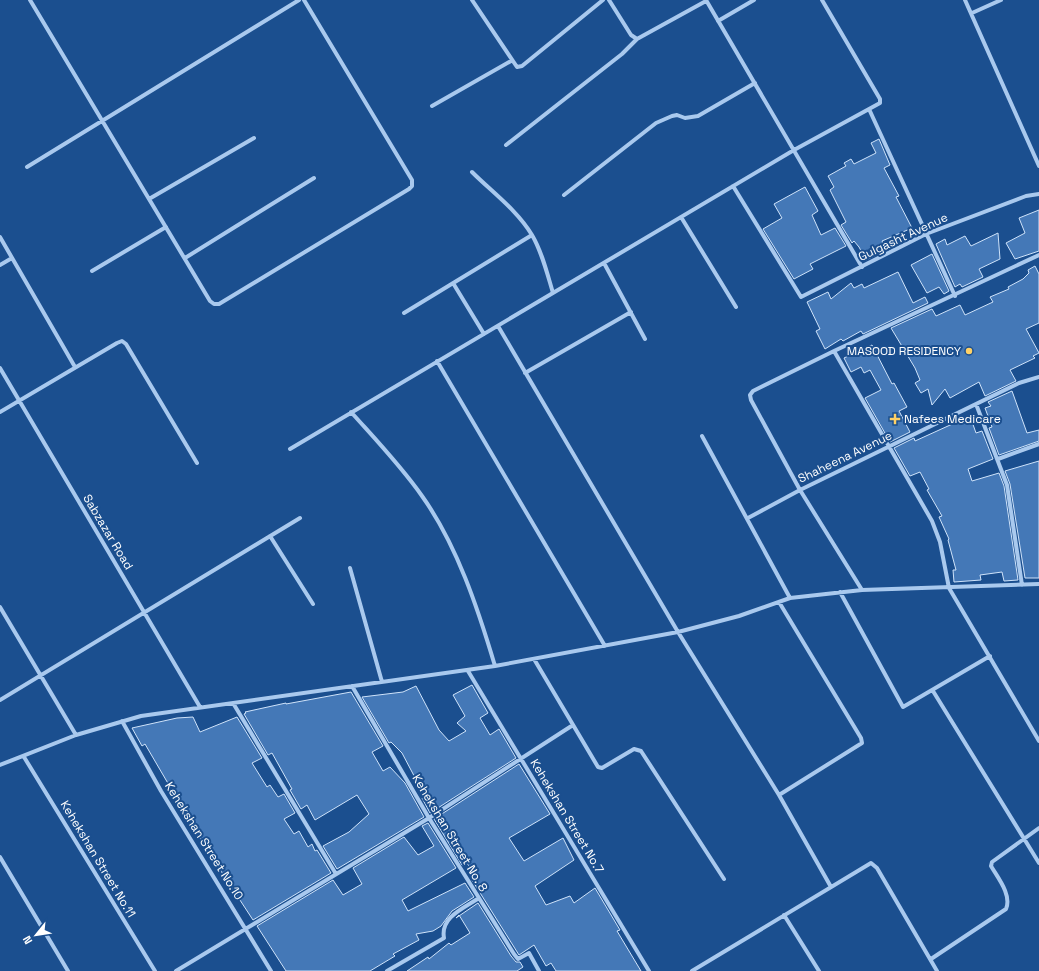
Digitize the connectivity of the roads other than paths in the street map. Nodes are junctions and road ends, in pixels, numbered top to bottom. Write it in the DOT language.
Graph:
graph roads {
  1 [pos="30,0"];
  2 [pos="299,0"];
  3 [pos="304,0"];
  4 [pos="472,0"];
  5 [pos="603,0"];
  6 [pos="609,0"];
  7 [pos="706,0"];
  8 [pos="754,0"];
  9 [pos="822,0"];
  10 [pos="965,0"];
  11 [pos="1001,0"];
  12 [pos="972,13"];
  13 [pos="718,21"];
  14 [pos="637,39"];
  15 [pos="512,61"];
  16 [pos="755,83"];
  17 [pos="432,106"];
  18 [pos="869,109"];
  19 [pos="102,121"];
  20 [pos="254,138"];
  21 [pos="506,145"];
  22 [pos="794,150"];
  23 [pos="1039,166"];
  24 [pos="27,168"];
  25 [pos="472,172"];
  26 [pos="314,178"];
  27 [pos="733,186"];
  28 [pos="1039,194"];
  29 [pos="564,195"];
  30 [pos="149,200"];
  31 [pos="681,217"];
  32 [pos="166,227"];
  33 [pos="926,234"];
  34 [pos="532,235"];
  35 [pos="0,237"];
  36 [pos="1039,255"];
  37 [pos="12,258"];
  38 [pos="185,258"];
  39 [pos="604,263"];
  40 [pos="0,265"];
  41 [pos="862,267"];
  42 [pos="92,271"];
  43 [pos="453,283"];
  44 [pos="553,293"];
  45 [pos="954,296"];
  46 [pos="736,307"];
  47 [pos="631,312"];
  48 [pos="404,313"];
  49 [pos="498,326"];
  50 [pos="484,334"];
  51 [pos="645,339"];
  52 [pos="834,351"];
  53 [pos="437,361"];
  54 [pos="75,367"];
  55 [pos="0,368"];
  56 [pos="526,372"];
  57 [pos="1039,377"];
  58 [pos="19,400"];
  59 [pos="976,404"];
  60 [pos="0,412"];
  61 [pos="351,412"];
  62 [pos="702,436"];
  63 [pos="1039,444"];
  64 [pos="889,446"];
  65 [pos="290,449"];
  66 [pos="998,459"];
  67 [pos="197,463"];
  68 [pos="800,490"];
  69 [pos="300,518"];
  70 [pos="748,518"];
  71 [pos="270,536"];
  72 [pos="350,568"];
  73 [pos="1039,584"];
  74 [pos="1022,585"];
  75 [pos="949,588"];
  76 [pos="862,590"];
  77 [pos="840,592"];
  78 [pos="790,598"];
  79 [pos="779,602"];
  80 [pos="313,604"];
  81 [pos="0,607"];
  82 [pos="144,613"];
  83 [pos="678,632"];
  84 [pos="605,646"];
  85 [pos="990,656"];
  86 [pos="534,659"];
  87 [pos="495,666"];
  88 [pos="468,671"];
  89 [pos="41,676"];
  90 [pos="382,682"];
  91 [pos="352,686"];
  92 [pos="933,691"];
  93 [pos="0,700"];
  94 [pos="233,703"];
  95 [pos="200,707"];
  96 [pos="122,721"];
  97 [pos="573,725"];
  98 [pos="76,735"];
  99 [pos="1039,741"];
  100 [pos="24,757"];
  101 [pos="521,759"];
  102 [pos="0,765"];
  103 [pos="779,796"];
  104 [pos="429,818"];
  105 [pos="1039,828"];
  106 [pos="1024,839"];
  107 [pos="0,857"];
  108 [pos="1039,863"];
  109 [pos="336,874"];
  110 [pos="724,879"];
  111 [pos="832,887"];
  112 [pos="479,898"];
  113 [pos="784,915"];
  114 [pos="246,929"];
  115 [pos="931,959"];
  116 [pos="68,971"];
  117 [pos="154,971"];
  118 [pos="176,971"];
  119 [pos="271,971"];
  120 [pos="387,971"];
  121 [pos="539,971"];
  122 [pos="649,971"];
  123 [pos="692,971"];
  124 [pos="819,971"];
  125 [pos="938,971"];
  1 -- 19 [label="street"];
  2 -- 19 [label="street"];
  3 -- 38 [label="street"];
  4 -- 15 [label="street"];
  5 -- 15 [label="street"];
  6 -- 14 [label="street"];
  7 -- 13 [label="street"];
  7 -- 14 [label="street"];
  8 -- 13 [label="street"];
  9 -- 18 [label="street"];
  10 -- 12 [label="street"];
  11 -- 12 [label="street"];
  12 -- 23 [label="street"];
  13 -- 16 [label="street"];
  14 -- 21 [label="street"];
  15 -- 17 [label="street"];
  16 -- 22 [label="street"];
  16 -- 29 [label="street"];
  18 -- 22 [label="street"];
  18 -- 33 [label="street"];
  19 -- 24 [label="street"];
  19 -- 30 [label="street"];
  20 -- 30 [label="street"];
  22 -- 27 [label="street"];
  22 -- 41 [label="street"];
  25 -- 34 [label="street"];
  26 -- 38 [label="street"];
  27 -- 31 [label="street"];
  27 -- 41 [label="street, Gulgasht Avenue"];
  28 -- 33 [label="street, Gulgasht Avenue"];
  30 -- 32 [label="street"];
  31 -- 39 [label="street"];
  31 -- 46 [label="street"];
  32 -- 38 [label="street"];
  32 -- 42 [label="street"];
  33 -- 41 [label="street, Gulgasht Avenue"];
  33 -- 45 [label="street"];
  34 -- 43 [label="street"];
  34 -- 44 [label="street"];
  35 -- 37 [label="street"];
  36 -- 45 [label="street"];
  37 -- 40 [label="street"];
  37 -- 54 [label="street"];
  39 -- 44 [label="street"];
  39 -- 47 [label="street"];
  43 -- 48 [label="street"];
  43 -- 50 [label="street"];
  44 -- 49 [label="street"];
  45 -- 52 [label="street"];
  47 -- 51 [label="street"];
  47 -- 56 [label="street"];
  49 -- 50 [label="street"];
  49 -- 56 [label="street"];
  50 -- 53 [label="street"];
  52 -- 64 [label="street"];
  52 -- 68 [label="street"];
  53 -- 61 [label="street"];
  53 -- 84 [label="street"];
  54 -- 58 [label="street"];
  54 -- 67 [label="street"];
  55 -- 58 [label="street, Sabzazar Road"];
  56 -- 83 [label="street"];
  57 -- 59 [label="street, Shaheena Avenue"];
  58 -- 60 [label="street"];
  58 -- 82 [label="street, Sabzazar Road"];
  59 -- 64 [label="street, Shaheena Avenue"];
  59 -- 66 [label="street"];
  61 -- 65 [label="street"];
  61 -- 87 [label="street"];
  62 -- 70 [label="street"];
  63 -- 66 [label="street"];
  64 -- 68 [label="street, Shaheena Avenue"];
  64 -- 75 [label="street"];
  66 -- 74 [label="street"];
  68 -- 70 [label="street, Shaheena Avenue"];
  68 -- 76 [label="street"];
  69 -- 71 [label="street"];
  70 -- 78 [label="street"];
  71 -- 80 [label="street"];
  71 -- 82 [label="street"];
  72 -- 90 [label="street"];
  73 -- 74 [label="street"];
  74 -- 75 [label="street"];
  75 -- 76 [label="street"];
  75 -- 85 [label="street"];
  76 -- 77 [label="street"];
  77 -- 78 [label="street"];
  77 -- 92 [label="street"];
  78 -- 79 [label="street"];
  79 -- 83 [label="street"];
  79 -- 103 [label="street"];
  81 -- 89 [label="street"];
  82 -- 89 [label="street"];
  82 -- 95 [label="street, Sabzazar Road"];
  83 -- 84 [label="street"];
  83 -- 103 [label="street"];
  84 -- 86 [label="street"];
  85 -- 92 [label="street"];
  85 -- 99 [label="street"];
  86 -- 87 [label="street"];
  86 -- 97 [label="street"];
  87 -- 88 [label="street"];
  88 -- 90 [label="street"];
  88 -- 101 [label="street, Kehekshan Street No.7"];
  89 -- 93 [label="street"];
  89 -- 98 [label="street"];
  90 -- 91 [label="street"];
  91 -- 94 [label="street"];
  91 -- 104 [label="street, Kehekshan Street No. 8"];
  92 -- 106 [label="street"];
  94 -- 95 [label="street"];
  94 -- 109 [label="street"];
  95 -- 96 [label="street"];
  96 -- 98 [label="street"];
  96 -- 114 [label="street, Kehekshan Street No.10"];
  97 -- 101 [label="street"];
  97 -- 110 [label="street"];
  98 -- 100 [label="street"];
  100 -- 102 [label="street"];
  100 -- 117 [label="street, Kehekshan Street No.11"];
  101 -- 104 [label="street"];
  101 -- 122 [label="street, Kehekshan Street No.7"];
  103 -- 111 [label="street"];
  104 -- 109 [label="street"];
  104 -- 112 [label="street, Kehekshan Street No. 8"];
  105 -- 106 [label="street"];
  106 -- 108 [label="street"];
  106 -- 115 [label="street"];
  107 -- 116 [label="street"];
  109 -- 114 [label="street"];
  111 -- 113 [label="street"];
  111 -- 115 [label="street"];
  112 -- 120 [label="street"];
  112 -- 121 [label="street, Kehekshan Street No. 8"];
  113 -- 123 [label="street"];
  113 -- 124 [label="street"];
  114 -- 118 [label="street"];
  114 -- 119 [label="street, Kehekshan Street No.10"];
  115 -- 125 [label="street"];
}
